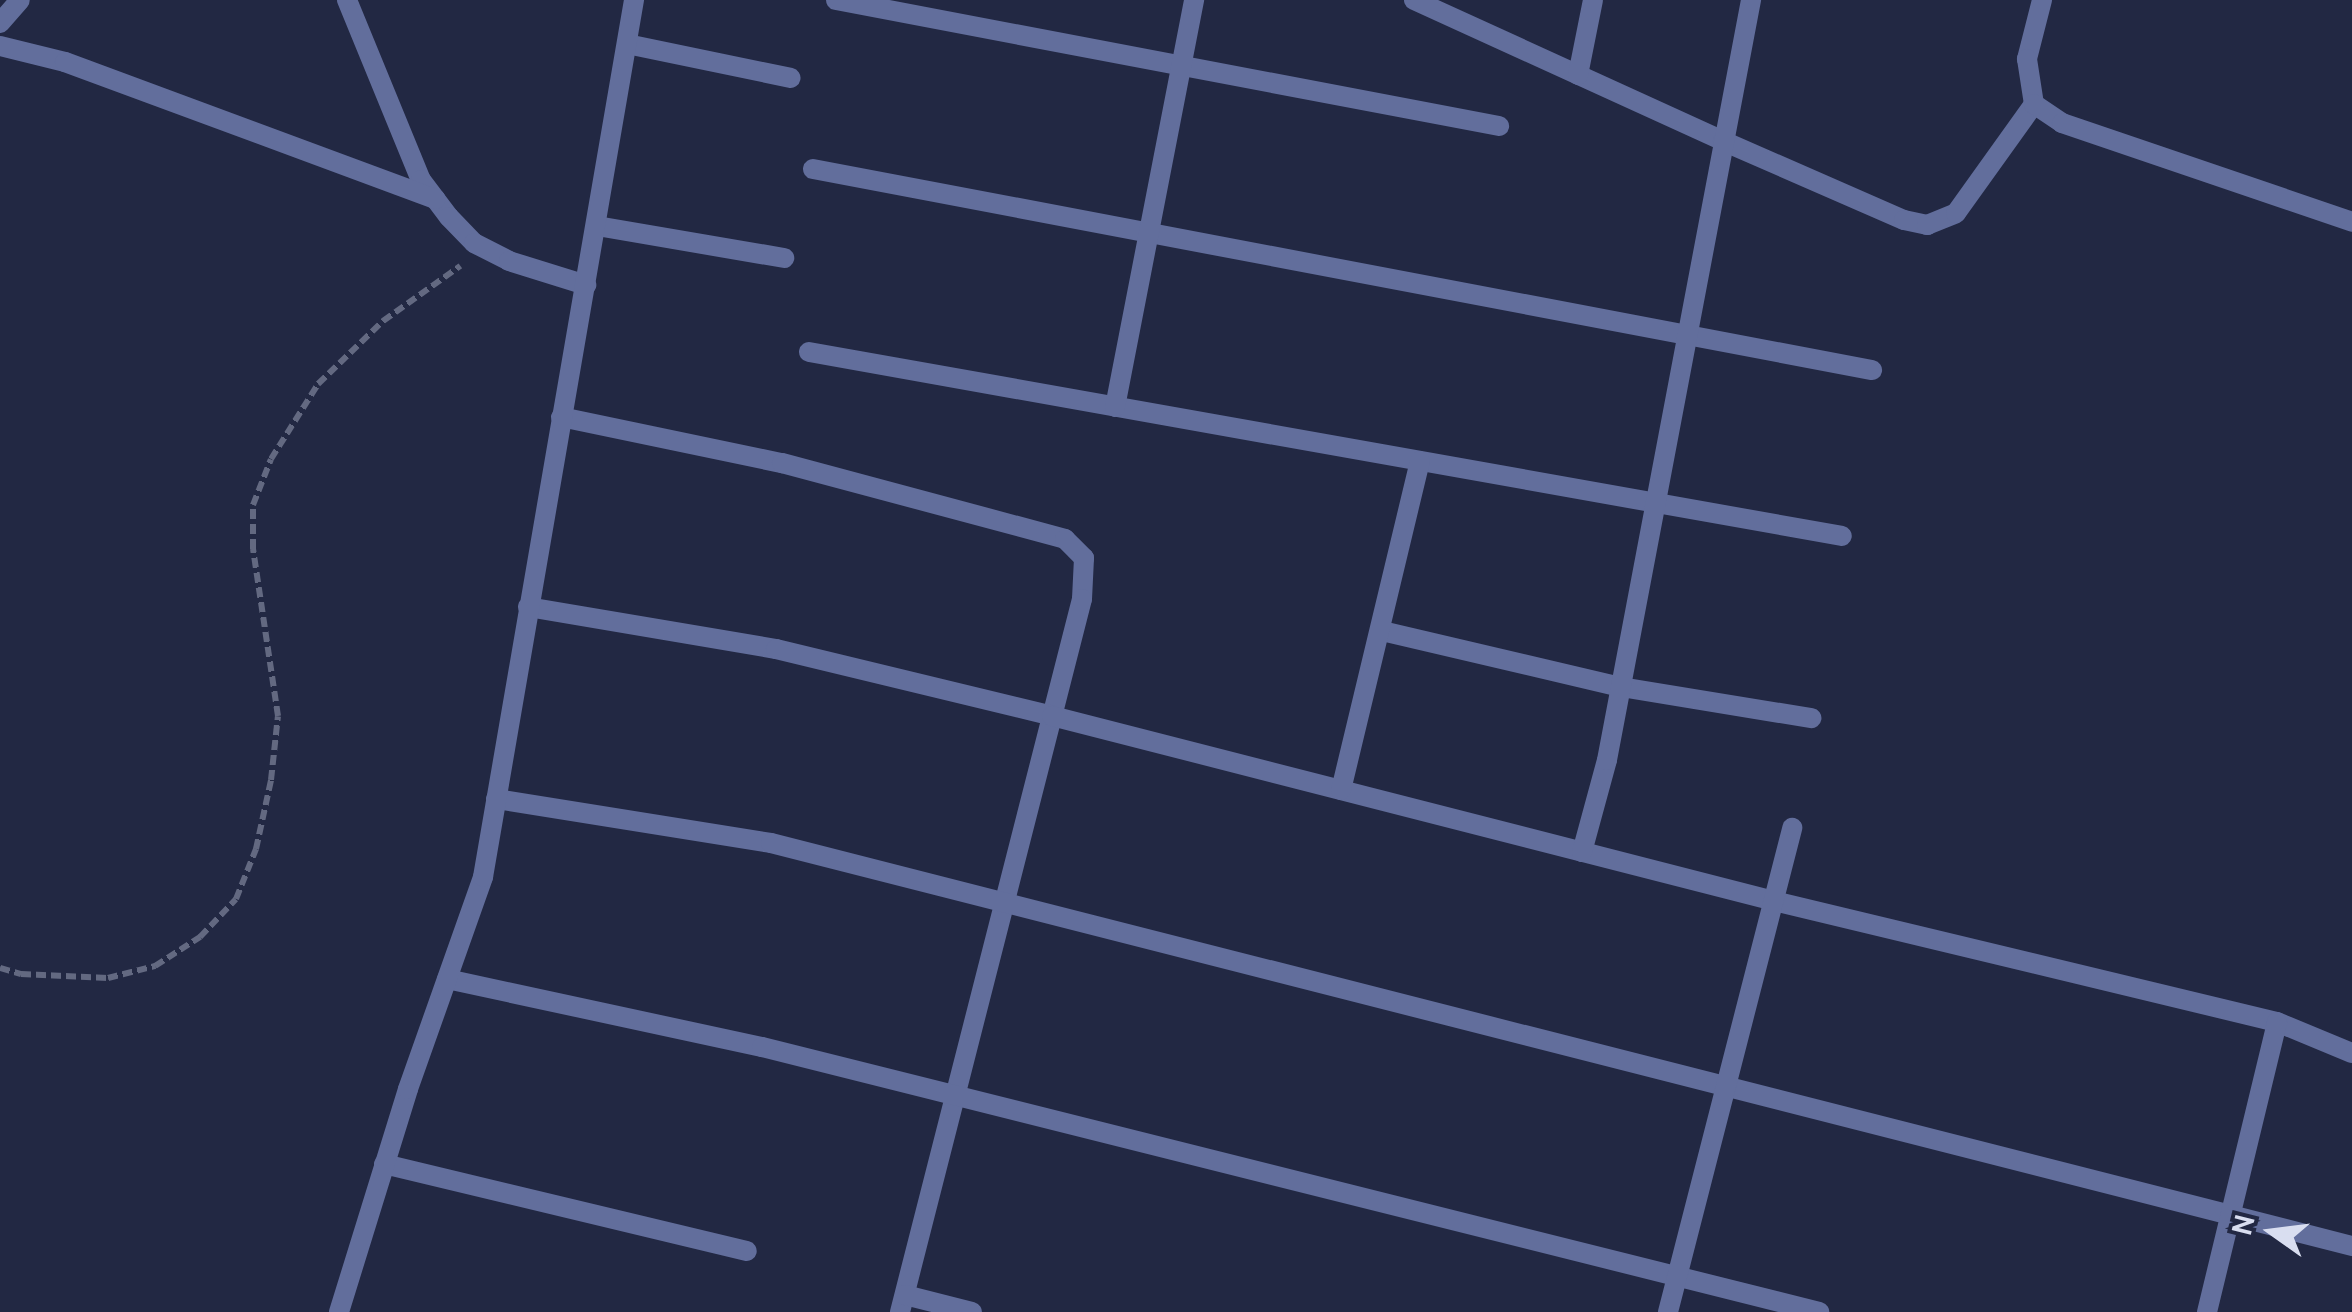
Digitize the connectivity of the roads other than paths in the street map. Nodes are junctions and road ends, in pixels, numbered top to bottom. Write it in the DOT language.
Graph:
graph roads {
  1 [pos="20,0"];
  2 [pos="347,0"];
  3 [pos="634,0"];
  4 [pos="836,0"];
  5 [pos="1194,0"];
  6 [pos="1414,0"];
  7 [pos="1593,0"];
  8 [pos="1751,0"];
  9 [pos="2042,0"];
  10 [pos="0,23"];
  11 [pos="627,44"];
  12 [pos="0,46"];
  13 [pos="1182,63"];
  14 [pos="1578,75"];
  15 [pos="791,78"];
  16 [pos="2034,104"];
  17 [pos="1499,126"];
  18 [pos="1723,141"];
  19 [pos="813,169"];
  20 [pos="436,199"];
  21 [pos="2352,222"];
  22 [pos="597,226"];
  23 [pos="1149,233"];
  24 [pos="784,258"];
  25 [pos="586,285"];
  26 [pos="1686,335"];
  27 [pos="809,352"];
  28 [pos="1872,370"];
  29 [pos="1116,406"];
  30 [pos="561,416"];
  31 [pos="1420,461"];
  32 [pos="1655,502"];
  33 [pos="1842,536"];
  34 [pos="528,607"];
  35 [pos="1382,631"];
  36 [pos="1621,687"];
  37 [pos="1052,716"];
  38 [pos="1811,718"];
  39 [pos="1341,790"];
  40 [pos="496,799"];
  41 [pos="1792,828"];
  42 [pos="1582,852"];
  43 [pos="1774,901"];
  44 [pos="1004,905"];
  45 [pos="447,979"];
  46 [pos="2276,1022"];
  47 [pos="2352,1054"];
  48 [pos="1726,1088"];
  49 [pos="955,1096"];
  50 [pos="384,1164"];
  51 [pos="2230,1216"];
  52 [pos="2352,1246"];
  53 [pos="748,1251"];
  54 [pos="1677,1276"];
  55 [pos="902,1304"];
  56 [pos="339,1312"];
  57 [pos="972,1312"];
  58 [pos="1668,1312"];
  59 [pos="1819,1312"];
  60 [pos="2206,1312"];
  1 -- 10 [label="street"];
  2 -- 20 [label="street"];
  3 -- 11 [label="street"];
  4 -- 13 [label="street"];
  5 -- 13 [label="street"];
  6 -- 14 [label="street"];
  7 -- 14 [label="street"];
  8 -- 18 [label="street"];
  9 -- 16 [label="street"];
  11 -- 15 [label="street"];
  11 -- 22 [label="street"];
  12 -- 20 [label="street"];
  13 -- 17 [label="street"];
  13 -- 23 [label="street"];
  14 -- 18 [label="street"];
  16 -- 18 [label="street"];
  16 -- 21 [label="street"];
  18 -- 26 [label="street"];
  19 -- 23 [label="street"];
  20 -- 25 [label="street"];
  22 -- 24 [label="street"];
  22 -- 25 [label="street"];
  23 -- 26 [label="street"];
  23 -- 29 [label="street"];
  25 -- 30 [label="street"];
  26 -- 28 [label="street"];
  26 -- 32 [label="street"];
  27 -- 29 [label="street"];
  29 -- 31 [label="street"];
  30 -- 34 [label="street"];
  30 -- 37 [label="street"];
  31 -- 32 [label="street"];
  31 -- 35 [label="street"];
  32 -- 33 [label="street"];
  32 -- 36 [label="street"];
  34 -- 37 [label="street"];
  34 -- 40 [label="street"];
  35 -- 36 [label="street"];
  35 -- 39 [label="street"];
  36 -- 38 [label="street"];
  36 -- 42 [label="street"];
  37 -- 39 [label="street"];
  37 -- 44 [label="street"];
  39 -- 42 [label="street"];
  40 -- 44 [label="street"];
  40 -- 45 [label="street"];
  41 -- 43 [label="street"];
  42 -- 43 [label="street"];
  43 -- 46 [label="street"];
  43 -- 48 [label="street"];
  44 -- 48 [label="street"];
  44 -- 49 [label="street"];
  45 -- 49 [label="street"];
  45 -- 50 [label="street"];
  46 -- 47 [label="street"];
  46 -- 51 [label="street"];
  48 -- 51 [label="street"];
  48 -- 54 [label="street"];
  49 -- 54 [label="street"];
  49 -- 55 [label="street"];
  50 -- 53 [label="street"];
  50 -- 56 [label="street"];
  51 -- 52 [label="street"];
  51 -- 60 [label="street"];
  54 -- 58 [label="street"];
  54 -- 59 [label="street"];
  55 -- 57 [label="street"];
}
